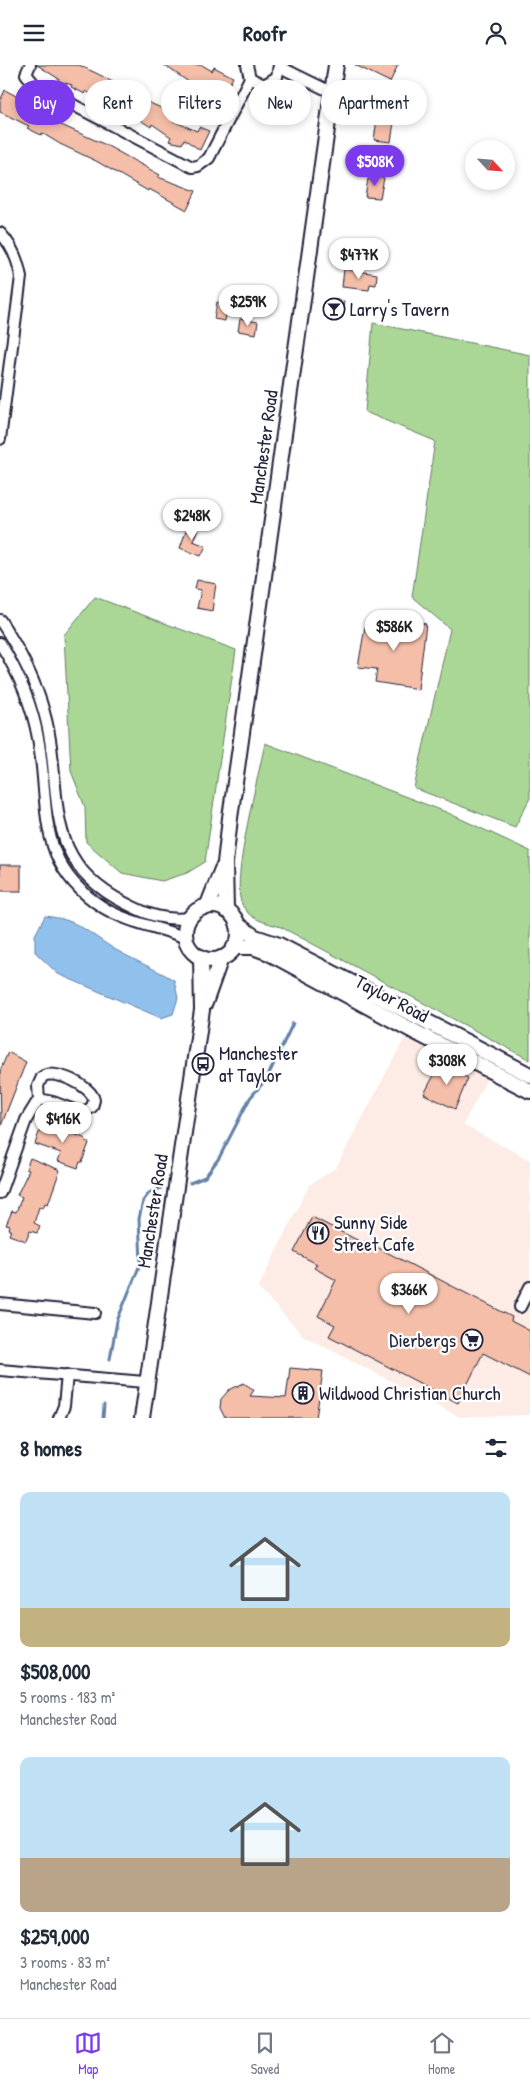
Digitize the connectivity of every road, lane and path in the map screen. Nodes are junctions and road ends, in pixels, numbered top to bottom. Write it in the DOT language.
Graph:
graph roads {
  1 [pos="30,65"];
  2 [pos="247,65"];
  3 [pos="336,65"];
  4 [pos="279,66"];
  5 [pos="250,79"];
  6 [pos="333,80"];
  7 [pos="321,87"];
  8 [pos="326,125"];
  9 [pos="0,233"];
  10 [pos="0,357"];
  11 [pos="12,359"];
  12 [pos="0,439"];
  13 [pos="0,620"];
  14 [pos="0,643"];
  15 [pos="56,813"];
  16 [pos="45,815"];
  17 [pos="225,863"];
  18 [pos="207,907"];
  19 [pos="226,910"];
  20 [pos="190,917"];
  21 [pos="238,925"];
  22 [pos="186,938"];
  23 [pos="234,947"];
  24 [pos="201,957"];
  25 [pos="222,958"];
  26 [pos="202,1010"];
  27 [pos="530,1075"];
  28 [pos="530,1091"];
  29 [pos="39,1099"];
  30 [pos="0,1193"];
  31 [pos="530,1287"];
  32 [pos="0,1304"];
  33 [pos="520,1307"];
  34 [pos="95,1313"];
  35 [pos="0,1370"];
  36 [pos="67,1375"];
  37 [pos="146,1382"];
  38 [pos="59,1418"];
  39 [pos="142,1418"];
  1 -- 5 [label="street"];
  2 -- 5 [label="street"];
  3 -- 6 [label="street, Manchester Road"];
  4 -- 5 [label="street"];
  4 -- 7 [label="street"];
  8 -- 17 [label="street, Manchester Road"];
  9 -- 11 [label="street"];
  10 -- 11 [label="street"];
  11 -- 12 [label="street"];
  13 -- 15 [label="street"];
  14 -- 16 [label="street"];
  15 -- 16 [label="street"];
  15 -- 20 [label="street"];
  16 -- 22 [label="street"];
  17 -- 18 [label="street, Manchester Road"];
  17 -- 19 [label="street, Manchester Road"];
  18 -- 19 [label="street"];
  18 -- 20 [label="street"];
  19 -- 21 [label="street"];
  20 -- 22 [label="street"];
  21 -- 23 [label="street"];
  21 -- 27 [label="street, Taylor Road"];
  22 -- 24 [label="street"];
  23 -- 25 [label="street"];
  23 -- 28 [label="street, Taylor Road"];
  24 -- 25 [label="street"];
  24 -- 26 [label="street, Manchester Road"];
  25 -- 26 [label="street, Manchester Road"];
  26 -- 37 [label="street, Manchester Road"];
  29 -- 29 [label="street"];
  29 -- 30 [label="street"];
  31 -- 33 [label="street"];
  32 -- 34 [label="street"];
  35 -- 36 [label="street"];
  36 -- 37 [label="street"];
  36 -- 38 [label="street"];
  37 -- 39 [label="street, Manchester Road"];
}
